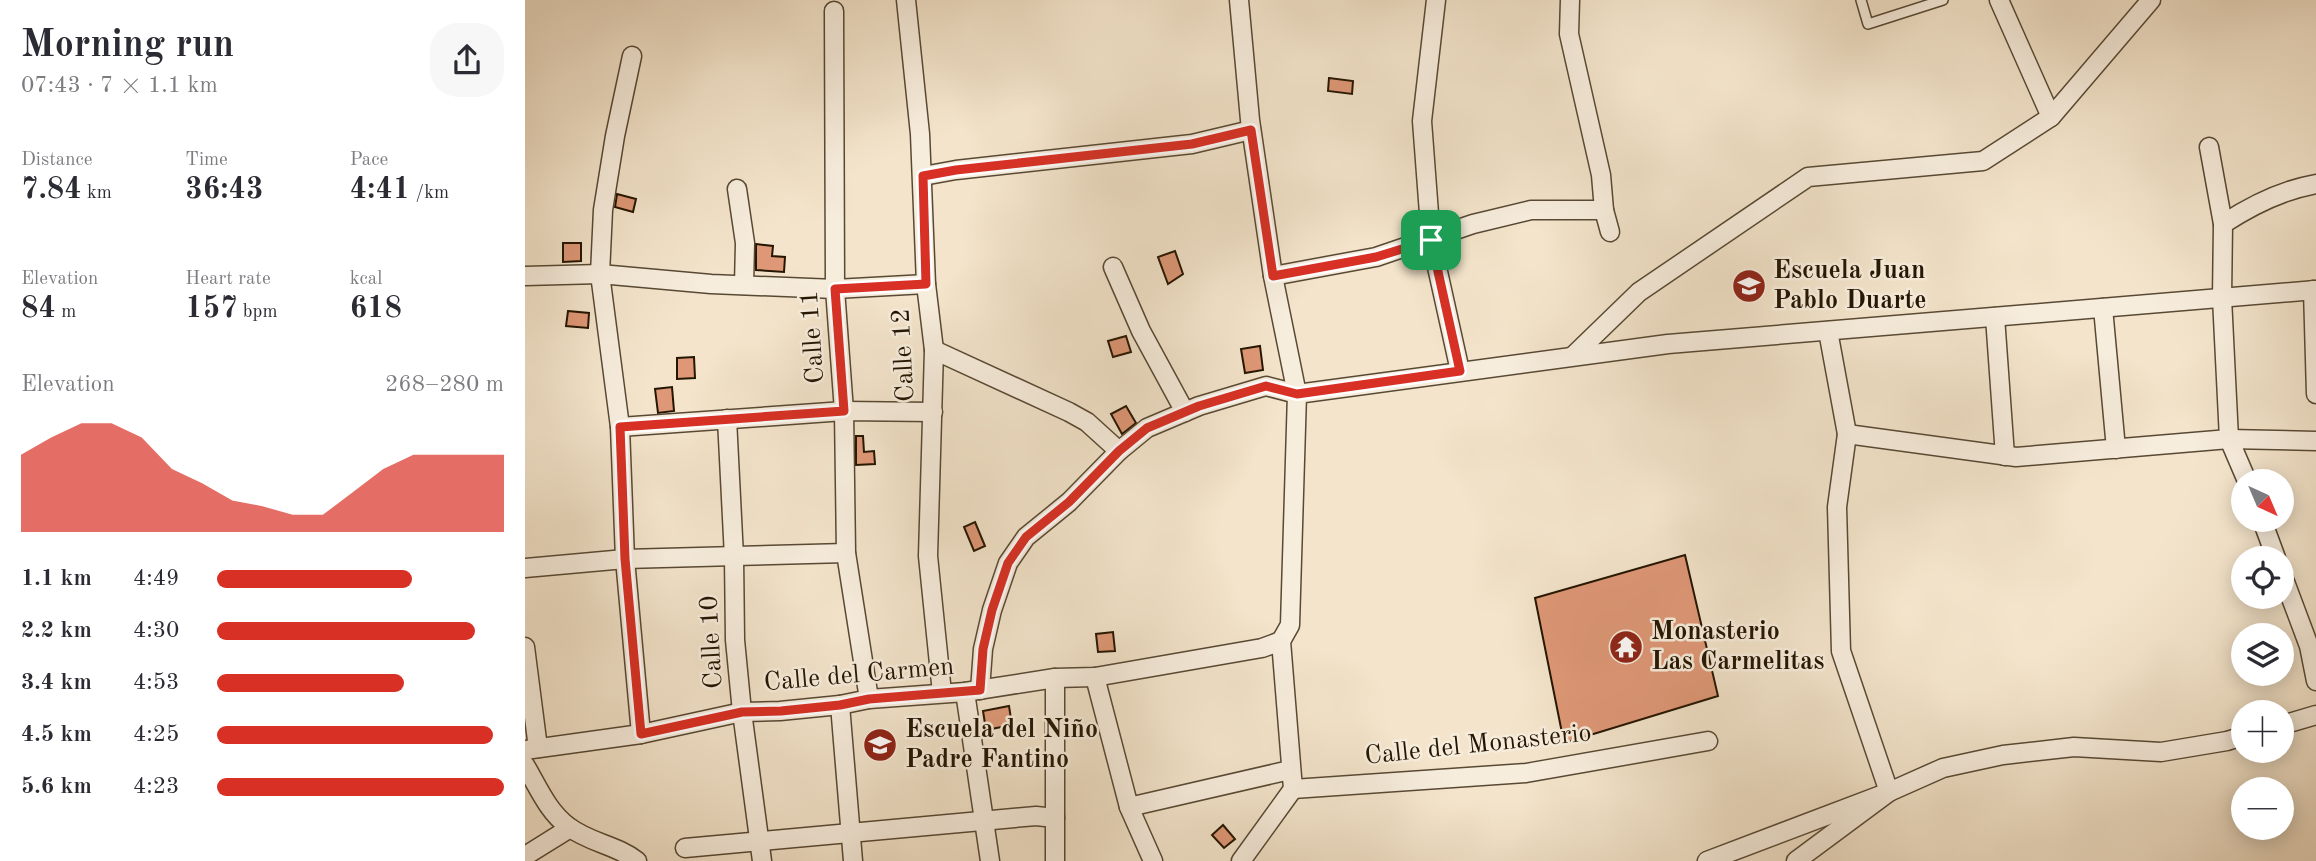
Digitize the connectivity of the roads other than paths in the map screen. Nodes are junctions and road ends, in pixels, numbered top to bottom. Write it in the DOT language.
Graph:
graph roads {
  1 [pos="1239,0"];
  2 [pos="1436,0"];
  3 [pos="1570,0"];
  4 [pos="1861,0"];
  5 [pos="1943,0"];
  6 [pos="1999,0"];
  7 [pos="2151,0"];
  8 [pos="906,7"];
  9 [pos="834,11"];
  10 [pos="632,57"];
  11 [pos="2051,117"];
  12 [pos="1251,130"];
  13 [pos="2209,146"];
  14 [pos="923,176"];
  15 [pos="2316,184"];
  16 [pos="737,189"];
  17 [pos="1604,210"];
  18 [pos="2223,224"];
  19 [pos="1610,232"];
  20 [pos="1431,240"];
  21 [pos="1112,267"];
  22 [pos="600,274"];
  23 [pos="525,276"];
  24 [pos="1273,276"];
  25 [pos="926,284"];
  26 [pos="744,285"];
  27 [pos="835,289"];
  28 [pos="2314,290"];
  29 [pos="2222,298"];
  30 [pos="2103,308"];
  31 [pos="1995,317"];
  32 [pos="1828,331"];
  33 [pos="934,350"];
  34 [pos="1573,356"];
  35 [pos="1460,371"];
  36 [pos="1297,394"];
  37 [pos="2316,394"];
  38 [pos="844,411"];
  39 [pos="933,412"];
  40 [pos="1185,412"];
  41 [pos="727,419"];
  42 [pos="620,427"];
  43 [pos="1847,434"];
  44 [pos="2229,439"];
  45 [pos="2316,441"];
  46 [pos="2116,449"];
  47 [pos="1119,451"];
  48 [pos="2005,456"];
  49 [pos="2242,469"];
  50 [pos="846,553"];
  51 [pos="734,557"];
  52 [pos="625,559"];
  53 [pos="525,568"];
  54 [pos="2294,606"];
  55 [pos="1281,641"];
  56 [pos="525,647"];
  57 [pos="1095,677"];
  58 [pos="1055,678"];
  59 [pos="2316,681"];
  60 [pos="973,691"];
  61 [pos="942,693"];
  62 [pos="869,699"];
  63 [pos="840,705"];
  64 [pos="742,712"];
  65 [pos="2316,715"];
  66 [pos="2294,721"];
  67 [pos="641,734"];
  68 [pos="2231,740"];
  69 [pos="1708,741"];
  70 [pos="531,749"];
  71 [pos="525,765"];
  72 [pos="1290,770"];
  73 [pos="1293,789"];
  74 [pos="1889,792"];
  75 [pos="1129,807"];
  76 [pos="1055,818"];
  77 [pos="985,821"];
  78 [pos="570,828"];
  79 [pos="851,834"];
  80 [pos="759,842"];
  81 [pos="685,849"];
  82 [pos="525,856"];
  83 [pos="638,861"];
  84 [pos="762,861"];
  85 [pos="853,861"];
  86 [pos="989,861"];
  87 [pos="1055,861"];
  88 [pos="1153,861"];
  89 [pos="1241,861"];
  90 [pos="1707,861"];
  91 [pos="1796,861"];
  1 -- 12 [label="street"];
  2 -- 20 [label="street"];
  3 -- 17 [label="street"];
  4 -- 5 [label="lane"];
  6 -- 11 [label="street"];
  7 -- 11 [label="street"];
  8 -- 14 [label="street, Calle 12"];
  9 -- 27 [label="street, Calle 11"];
  10 -- 22 [label="street"];
  11 -- 34 [label="street"];
  12 -- 14 [label="street"];
  12 -- 24 [label="street"];
  13 -- 18 [label="street"];
  14 -- 25 [label="street, Calle 12"];
  15 -- 18 [label="street"];
  16 -- 26 [label="street"];
  17 -- 19 [label="street"];
  17 -- 20 [label="street"];
  18 -- 29 [label="street"];
  20 -- 24 [label="street"];
  20 -- 35 [label="street"];
  21 -- 40 [label="street"];
  22 -- 23 [label="street"];
  22 -- 26 [label="street"];
  22 -- 42 [label="street"];
  24 -- 36 [label="street"];
  25 -- 27 [label="street"];
  25 -- 33 [label="street, Calle 12"];
  26 -- 27 [label="street"];
  27 -- 38 [label="street, Calle 11"];
  28 -- 29 [label="street"];
  28 -- 37 [label="street"];
  29 -- 30 [label="street"];
  29 -- 44 [label="street"];
  30 -- 31 [label="street"];
  30 -- 46 [label="street"];
  31 -- 32 [label="street"];
  31 -- 48 [label="street"];
  32 -- 34 [label="street"];
  32 -- 43 [label="street"];
  33 -- 39 [label="street, Calle 12"];
  33 -- 47 [label="street"];
  34 -- 35 [label="street"];
  35 -- 36 [label="street"];
  36 -- 40 [label="street"];
  36 -- 55 [label="street"];
  38 -- 39 [label="street"];
  38 -- 41 [label="street"];
  38 -- 50 [label="street, Calle 11"];
  39 -- 61 [label="street, Calle 12"];
  40 -- 47 [label="street"];
  41 -- 42 [label="street"];
  41 -- 51 [label="street, Calle 10"];
  42 -- 52 [label="street"];
  43 -- 48 [label="street"];
  43 -- 74 [label="street"];
  44 -- 45 [label="street"];
  44 -- 46 [label="street"];
  44 -- 49 [label="street"];
  46 -- 48 [label="street"];
  47 -- 60 [label="street"];
  50 -- 51 [label="street"];
  50 -- 62 [label="street, Calle 11"];
  51 -- 52 [label="street"];
  51 -- 64 [label="street, Calle 10"];
  52 -- 53 [label="street"];
  52 -- 67 [label="street"];
  54 -- 59 [label="street"];
  55 -- 57 [label="street, Calle del Carmen"];
  55 -- 72 [label="street"];
  56 -- 70 [label="street"];
  57 -- 58 [label="street, Calle del Carmen"];
  57 -- 75 [label="street"];
  58 -- 60 [label="street, Calle del Carmen"];
  58 -- 76 [label="street"];
  60 -- 61 [label="street, Calle del Carmen"];
  60 -- 77 [label="street"];
  61 -- 62 [label="street, Calle del Carmen"];
  62 -- 63 [label="street, Calle del Carmen"];
  63 -- 64 [label="street, Calle del Carmen"];
  63 -- 79 [label="street"];
  64 -- 67 [label="street, Calle del Carmen"];
  64 -- 80 [label="street, Calle 10"];
  65 -- 66 [label="street"];
  67 -- 70 [label="street, Calle del Carmen"];
  68 -- 74 [label="street"];
  69 -- 73 [label="street, Calle del Monasterio"];
  71 -- 78 [label="street"];
  72 -- 73 [label="street"];
  72 -- 75 [label="street"];
  73 -- 89 [label="street"];
  74 -- 90 [label="street"];
  74 -- 91 [label="street"];
  75 -- 88 [label="street"];
  76 -- 77 [label="street"];
  76 -- 87 [label="street"];
  77 -- 79 [label="street"];
  77 -- 86 [label="street"];
  78 -- 82 [label="street"];
  78 -- 83 [label="street"];
  79 -- 80 [label="street"];
  79 -- 85 [label="street"];
  80 -- 81 [label="street"];
  80 -- 84 [label="street, Calle 10"];
}
